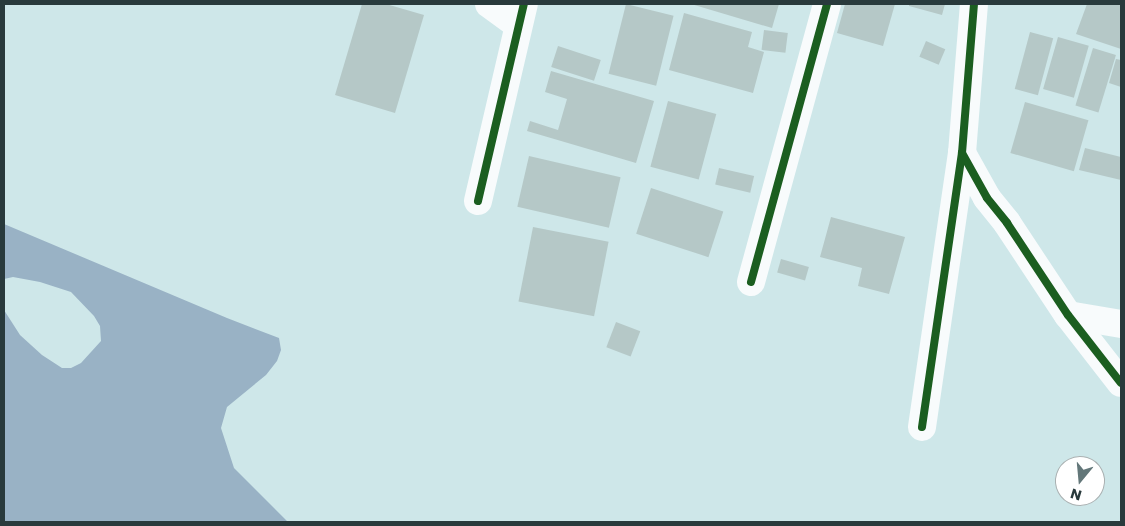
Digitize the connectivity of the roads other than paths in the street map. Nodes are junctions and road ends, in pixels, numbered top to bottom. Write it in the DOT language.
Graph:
graph roads {
  1 [pos="489,4"];
  2 [pos="827,4"];
  3 [pos="974,4"];
  4 [pos="521,15"];
  5 [pos="962,153"];
  6 [pos="478,201"];
  7 [pos="751,282"];
  8 [pos="1068,315"];
  9 [pos="1121,324"];
  10 [pos="1121,383"];
  11 [pos="922,428"];
  1 -- 4 [label="street"];
  2 -- 7 [label="street"];
  3 -- 5 [label="street"];
  4 -- 6 [label="street"];
  5 -- 8 [label="street"];
  5 -- 11 [label="street"];
  8 -- 9 [label="street"];
  8 -- 10 [label="street"];
}
